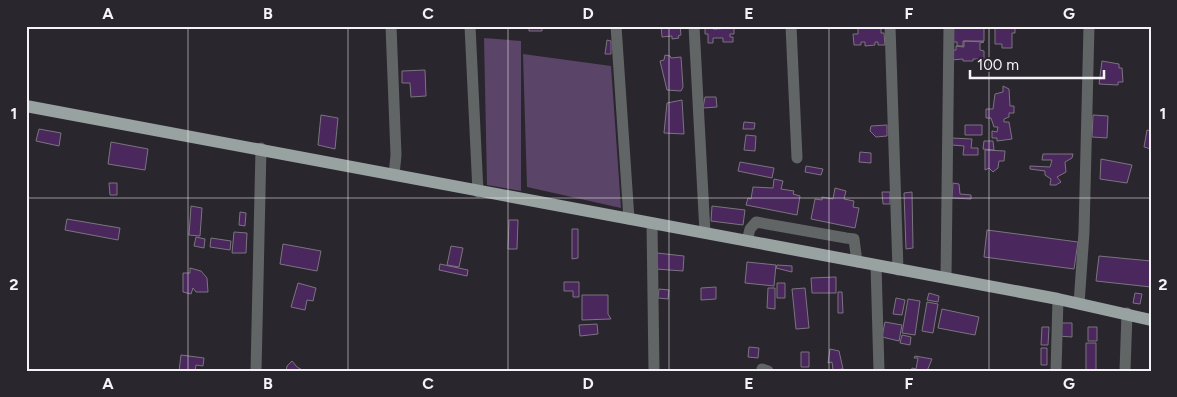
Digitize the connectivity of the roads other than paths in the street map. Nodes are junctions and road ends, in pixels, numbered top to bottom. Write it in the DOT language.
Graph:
graph roads {
  1 [pos="391,26"];
  2 [pos="470,26"];
  3 [pos="616,26"];
  4 [pos="694,26"];
  5 [pos="791,26"];
  6 [pos="890,26"];
  7 [pos="948,26"];
  8 [pos="1089,26"];
  9 [pos="26,106"];
  10 [pos="261,148"];
  11 [pos="796,158"];
  12 [pos="394,175"];
  13 [pos="478,192"];
  14 [pos="630,219"];
  15 [pos="652,223"];
  16 [pos="799,230"];
  17 [pos="705,233"];
  18 [pos="747,241"];
  19 [pos="795,250"];
  20 [pos="857,262"];
  21 [pos="876,265"];
  22 [pos="898,270"];
  23 [pos="946,278"];
  24 [pos="1058,300"];
  25 [pos="1079,304"];
  26 [pos="1127,313"];
  27 [pos="1151,320"];
  28 [pos="256,371"];
  29 [pos="654,371"];
  30 [pos="879,371"];
  31 [pos="1056,371"];
  32 [pos="1125,371"];
  1 -- 12 [label="street"];
  2 -- 13 [label="street"];
  3 -- 14 [label="street"];
  4 -- 17 [label="street"];
  5 -- 11 [label="street"];
  6 -- 22 [label="street"];
  7 -- 23 [label="street"];
  8 -- 25 [label="street"];
  9 -- 10 [label="main road"];
  10 -- 12 [label="main road"];
  10 -- 28 [label="street"];
  12 -- 13 [label="main road"];
  13 -- 14 [label="main road"];
  14 -- 15 [label="main road"];
  15 -- 17 [label="main road"];
  15 -- 29 [label="street"];
  16 -- 18 [label="street"];
  16 -- 19 [label="street"];
  16 -- 20 [label="street"];
  17 -- 18 [label="main road"];
  18 -- 19 [label="main road"];
  19 -- 20 [label="main road"];
  20 -- 21 [label="main road"];
  21 -- 22 [label="main road"];
  21 -- 30 [label="street"];
  22 -- 23 [label="main road"];
  23 -- 24 [label="main road"];
  24 -- 25 [label="main road"];
  24 -- 31 [label="street"];
  25 -- 26 [label="main road"];
  26 -- 27 [label="main road"];
  26 -- 32 [label="street"];
}
